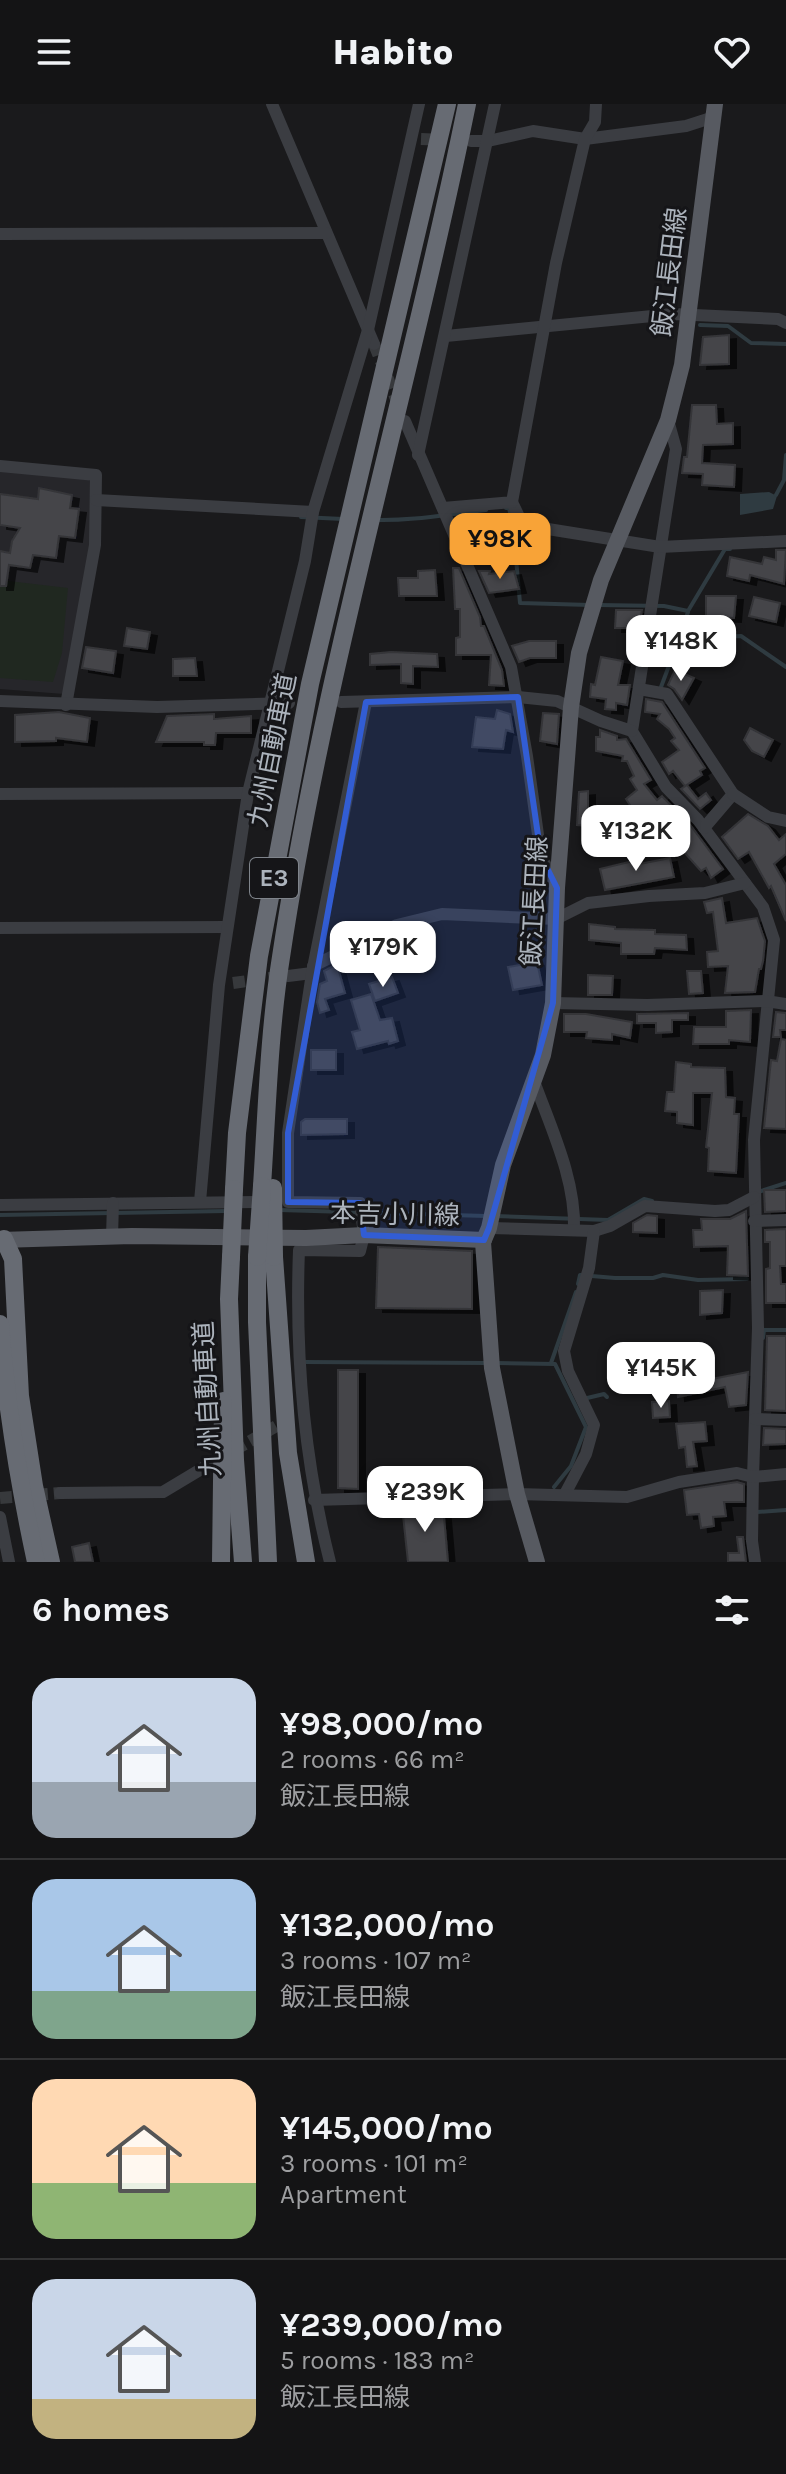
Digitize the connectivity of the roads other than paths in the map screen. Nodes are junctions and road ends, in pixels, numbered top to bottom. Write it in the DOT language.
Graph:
graph roads {
  1 [pos="272,104"];
  2 [pos="419,104"];
  3 [pos="447,104"];
  4 [pos="467,104"];
  5 [pos="495,104"];
  6 [pos="596,104"];
  7 [pos="714,110"];
  8 [pos="585,139"];
  9 [pos="471,141"];
  10 [pos="488,141"];
  11 [pos="326,233"];
  12 [pos="0,234"];
  13 [pos="687,314"];
  14 [pos="786,323"];
  15 [pos="545,326"];
  16 [pos="368,330"];
  17 [pos="446,336"];
  18 [pos="374,344"];
  19 [pos="668,420"];
  20 [pos="405,421"];
  21 [pos="418,455"];
  22 [pos="0,466"];
  23 [pos="96,500"];
  24 [pos="512,502"];
  25 [pos="443,508"];
  26 [pos="313,512"];
  27 [pos="786,541"];
  28 [pos="616,542"];
  29 [pos="660,547"];
  30 [pos="639,689"];
  31 [pos="518,697"];
  32 [pos="0,701"];
  33 [pos="341,702"];
  34 [pos="366,702"];
  35 [pos="271,703"];
  36 [pos="289,703"];
  37 [pos="66,705"];
  38 [pos="571,707"];
  39 [pos="632,731"];
  40 [pos="248,793"];
  41 [pos="0,794"];
  42 [pos="733,794"];
  43 [pos="786,821"];
  44 [pos="704,828"];
  45 [pos="745,883"];
  46 [pos="557,888"];
  47 [pos="556,919"];
  48 [pos="226,927"];
  49 [pos="0,928"];
  50 [pos="313,970"];
  51 [pos="288,976"];
  52 [pos="233,983"];
  53 [pos="219,985"];
  54 [pos="766,1001"];
  55 [pos="553,1003"];
  56 [pos="786,1004"];
  57 [pos="534,1081"];
  58 [pos="754,1197"];
  59 [pos="200,1202"];
  60 [pos="288,1202"];
  61 [pos="113,1203"];
  62 [pos="0,1205"];
  63 [pos="786,1220"];
  64 [pos="754,1221"];
  65 [pos="574,1230"];
  66 [pos="594,1231"];
  67 [pos="487,1234"];
  68 [pos="364,1235"];
  69 [pos="112,1237"];
  70 [pos="1,1242"];
  71 [pos="266,1257"];
  72 [pos="229,1299"];
  73 [pos="0,1324"];
  74 [pos="303,1411"];
  75 [pos="755,1419"];
  76 [pos="287,1420"];
  77 [pos="786,1420"];
  78 [pos="203,1468"];
  79 [pos="786,1474"];
  80 [pos="753,1477"];
  81 [pos="60,1493"];
  82 [pos="517,1494"];
  83 [pos="565,1494"];
  84 [pos="314,1500"];
  85 [pos="0,1517"];
  86 [pos="9,1562"];
  87 [pos="36,1562"];
  88 [pos="51,1562"];
  89 [pos="221,1562"];
  90 [pos="243,1562"];
  91 [pos="268,1562"];
  92 [pos="306,1562"];
  93 [pos="330,1562"];
  94 [pos="537,1562"];
  95 [pos="755,1562"];
  1 -- 11 [label="street"];
  2 -- 16 [label="street"];
  3 -- 72 [label="highway, 九州自動車道 / E3, bridge"];
  4 -- 71 [label="highway, 九州自動車道 / E3, bridge"];
  5 -- 10 [label="street"];
  6 -- 8 [label="street"];
  7 -- 8 [label="street"];
  7 -- 13 [label="main road, 飯江長田線"];
  8 -- 10 [label="street"];
  8 -- 15 [label="street"];
  9 -- 10 [label="street"];
  10 -- 17 [label="street"];
  11 -- 12 [label="street"];
  11 -- 16 [label="street"];
  13 -- 14 [label="street"];
  13 -- 15 [label="street"];
  13 -- 19 [label="main road, 飯江長田線"];
  15 -- 17 [label="street"];
  15 -- 24 [label="street"];
  16 -- 18 [label="street"];
  16 -- 26 [label="street"];
  17 -- 21 [label="street"];
  19 -- 28 [label="main road, 飯江長田線"];
  19 -- 29 [label="street"];
  20 -- 21 [label="street"];
  21 -- 25 [label="street"];
  22 -- 23 [label="street"];
  23 -- 26 [label="street"];
  23 -- 37 [label="street"];
  24 -- 25 [label="street"];
  24 -- 28 [label="street"];
  25 -- 31 [label="street"];
  26 -- 35 [label="street"];
  27 -- 29 [label="street"];
  28 -- 29 [label="street"];
  28 -- 38 [label="main road, 飯江長田線"];
  29 -- 30 [label="street"];
  30 -- 39 [label="street"];
  30 -- 42 [label="street"];
  31 -- 34 [label="street"];
  31 -- 38 [label="street"];
  31 -- 46 [label="street"];
  32 -- 37 [label="street"];
  33 -- 34 [label="street"];
  34 -- 50 [label="street"];
  35 -- 36 [label="street"];
  35 -- 37 [label="street"];
  35 -- 40 [label="street"];
  38 -- 39 [label="street"];
  38 -- 46 [label="main road, 飯江長田線"];
  39 -- 44 [label="street"];
  40 -- 41 [label="street"];
  40 -- 48 [label="street"];
  42 -- 43 [label="street"];
  42 -- 44 [label="street"];
  44 -- 45 [label="street"];
  45 -- 47 [label="street"];
  45 -- 54 [label="street"];
  46 -- 47 [label="main road, 飯江長田線"];
  47 -- 50 [label="street"];
  47 -- 55 [label="main road, 飯江長田線"];
  48 -- 49 [label="street"];
  48 -- 53 [label="street"];
  50 -- 51 [label="street"];
  50 -- 60 [label="street"];
  52 -- 53 [label="street"];
  53 -- 59 [label="street"];
  54 -- 55 [label="street"];
  54 -- 56 [label="street"];
  54 -- 58 [label="street"];
  55 -- 57 [label="main road, 飯江長田線"];
  57 -- 65 [label="street"];
  57 -- 67 [label="main road, 飯江長田線"];
  58 -- 64 [label="street"];
  58 -- 66 [label="street"];
  59 -- 60 [label="street"];
  59 -- 61 [label="street"];
  60 -- 68 [label="street"];
  61 -- 62 [label="street"];
  61 -- 69 [label="street"];
  63 -- 64 [label="street"];
  64 -- 75 [label="street"];
  65 -- 66 [label="street"];
  65 -- 67 [label="street"];
  66 -- 83 [label="street"];
  67 -- 68 [label="main road, 本吉小川線"];
  67 -- 82 [label="main road, 飯江長田線"];
  68 -- 69 [label="main road, 本吉小川線"];
  68 -- 74 [label="street"];
  69 -- 70 [label="main road, 本吉小川線"];
  70 -- 88 [label="highway"];
  71 -- 91 [label="highway, 九州自動車道 / E3"];
  71 -- 92 [label="highway"];
  72 -- 89 [label="highway"];
  72 -- 90 [label="highway, 九州自動車道 / E3"];
  73 -- 87 [label="highway"];
  74 -- 76 [label="street"];
  74 -- 84 [label="street"];
  75 -- 77 [label="street"];
  75 -- 80 [label="street"];
  78 -- 81 [label="street"];
  79 -- 80 [label="street"];
  80 -- 83 [label="street"];
  80 -- 95 [label="street"];
  82 -- 83 [label="street"];
  82 -- 84 [label="street"];
  82 -- 94 [label="main road, 飯江長田線"];
  84 -- 93 [label="street"];
  85 -- 86 [label="street"];
}
